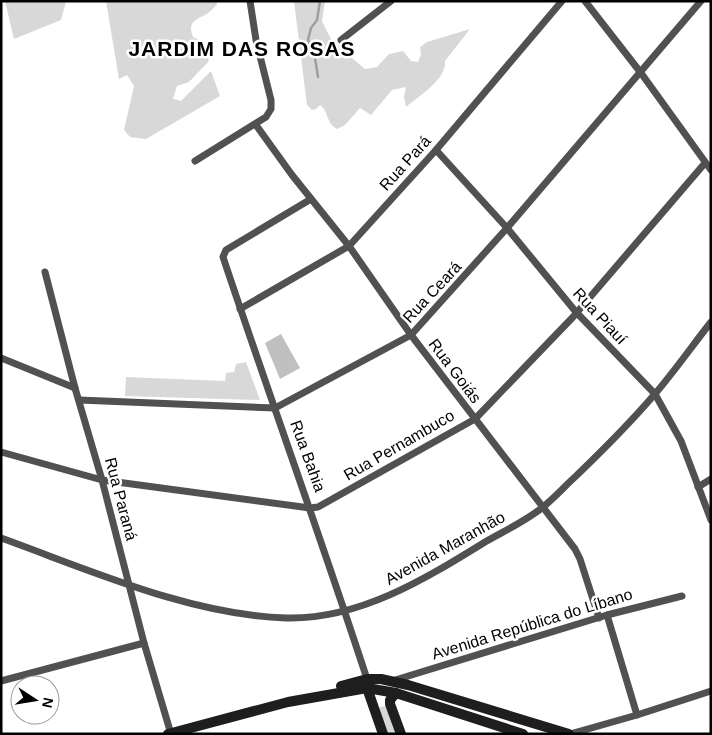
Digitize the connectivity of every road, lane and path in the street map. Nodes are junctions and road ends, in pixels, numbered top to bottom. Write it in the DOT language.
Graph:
graph roads {
  1 [pos="250,1"];
  2 [pos="391,1"];
  3 [pos="562,1"];
  4 [pos="585,1"];
  5 [pos="701,1"];
  6 [pos="341,40"];
  7 [pos="641,73"];
  8 [pos="256,125"];
  9 [pos="436,150"];
  10 [pos="195,161"];
  11 [pos="705,163"];
  12 [pos="711,170"];
  13 [pos="311,199"];
  14 [pos="507,228"];
  15 [pos="349,246"];
  16 [pos="45,272"];
  17 [pos="240,309"];
  18 [pos="576,312"];
  19 [pos="711,322"];
  20 [pos="410,335"];
  21 [pos="1,358"];
  22 [pos="75,388"];
  23 [pos="655,394"];
  24 [pos="79,400"];
  25 [pos="275,408"];
  26 [pos="475,419"];
  27 [pos="1,452"];
  28 [pos="711,479"];
  29 [pos="102,480"];
  30 [pos="698,487"];
  31 [pos="310,508"];
  32 [pos="542,508"];
  33 [pos="711,520"];
  34 [pos="1,538"];
  35 [pos="128,584"];
  36 [pos="682,596"];
  37 [pos="345,612"];
  38 [pos="607,615"];
  39 [pos="599,618"];
  40 [pos="144,643"];
  41 [pos="1,681"];
  42 [pos="391,681"];
  43 [pos="367,683"];
  44 [pos="711,691"];
  45 [pos="396,693"];
  46 [pos="390,704"];
  47 [pos="375,708"];
  48 [pos="637,716"];
  49 [pos="170,733"];
  50 [pos="383,734"];
  51 [pos="401,734"];
  52 [pos="523,734"];
  53 [pos="570,734"];
  1 -- 8 [label="street"];
  2 -- 6 [label="street"];
  3 -- 9 [label="street, Rua Pará"];
  4 -- 7 [label="street"];
  5 -- 7 [label="street, Rua Ceará"];
  7 -- 11 [label="street"];
  7 -- 14 [label="street, Rua Ceará"];
  8 -- 10 [label="street"];
  8 -- 13 [label="street, Rua Goiás"];
  9 -- 14 [label="street, Rua Piauí"];
  9 -- 15 [label="street, Rua Pará"];
  11 -- 12 [label="street"];
  11 -- 18 [label="street, Rua Pernambuco"];
  13 -- 15 [label="street, Rua Goiás"];
  13 -- 17 [label="street, Rua Bahia"];
  14 -- 18 [label="street, Rua Piauí"];
  14 -- 20 [label="street, Rua Ceará"];
  15 -- 17 [label="street, Rua Pará"];
  15 -- 20 [label="street, Rua Goiás"];
  16 -- 22 [label="street, Rua Paraná"];
  17 -- 25 [label="street, Rua Bahia"];
  18 -- 23 [label="street, Rua Piauí"];
  18 -- 26 [label="street, Rua Pernambuco"];
  19 -- 23 [label="street, Avenida Maranhão"];
  20 -- 25 [label="street, Rua Ceará"];
  20 -- 26 [label="street, Rua Goiás"];
  21 -- 22 [label="street"];
  22 -- 24 [label="street, Rua Paraná"];
  23 -- 30 [label="street, Rua Piauí"];
  23 -- 32 [label="street, Avenida Maranhão"];
  24 -- 25 [label="street"];
  24 -- 29 [label="street, Rua Paraná"];
  25 -- 31 [label="street, Rua Bahia"];
  26 -- 31 [label="street, Rua Pernambuco"];
  26 -- 32 [label="street, Rua Goiás"];
  27 -- 29 [label="street, Rua Pernambuco"];
  28 -- 30 [label="street"];
  29 -- 31 [label="street, Rua Pernambuco"];
  29 -- 35 [label="street, Rua Paraná"];
  30 -- 33 [label="street, Rua Piauí"];
  31 -- 37 [label="street, Rua Bahia"];
  32 -- 37 [label="street, Avenida Maranhão"];
  32 -- 39 [label="street, Rua Goiás"];
  34 -- 35 [label="street, Avenida Maranhão"];
  35 -- 37 [label="street, Avenida Maranhão"];
  35 -- 40 [label="street, Rua Paraná"];
  36 -- 38 [label="street, Avenida República do Líbano"];
  37 -- 43 [label="street, Rua Bahia"];
  38 -- 39 [label="street, Avenida República do Líbano"];
  38 -- 48 [label="street"];
  39 -- 42 [label="street, Avenida República do Líbano"];
  40 -- 41 [label="street"];
  40 -- 49 [label="street, Rua Paraná"];
  42 -- 43 [label="main road"];
  42 -- 53 [label="main road"];
  43 -- 45 [label="main road"];
  43 -- 47 [label="main road, Rua Bahia"];
  43 -- 49 [label="main road"];
  44 -- 48 [label="street"];
  45 -- 46 [label="main road"];
  45 -- 52 [label="main road"];
  46 -- 47 [label="main road"];
  46 -- 51 [label="main road"];
  47 -- 50 [label="main road, Rua Bahia"];
  48 -- 53 [label="street"];
}
